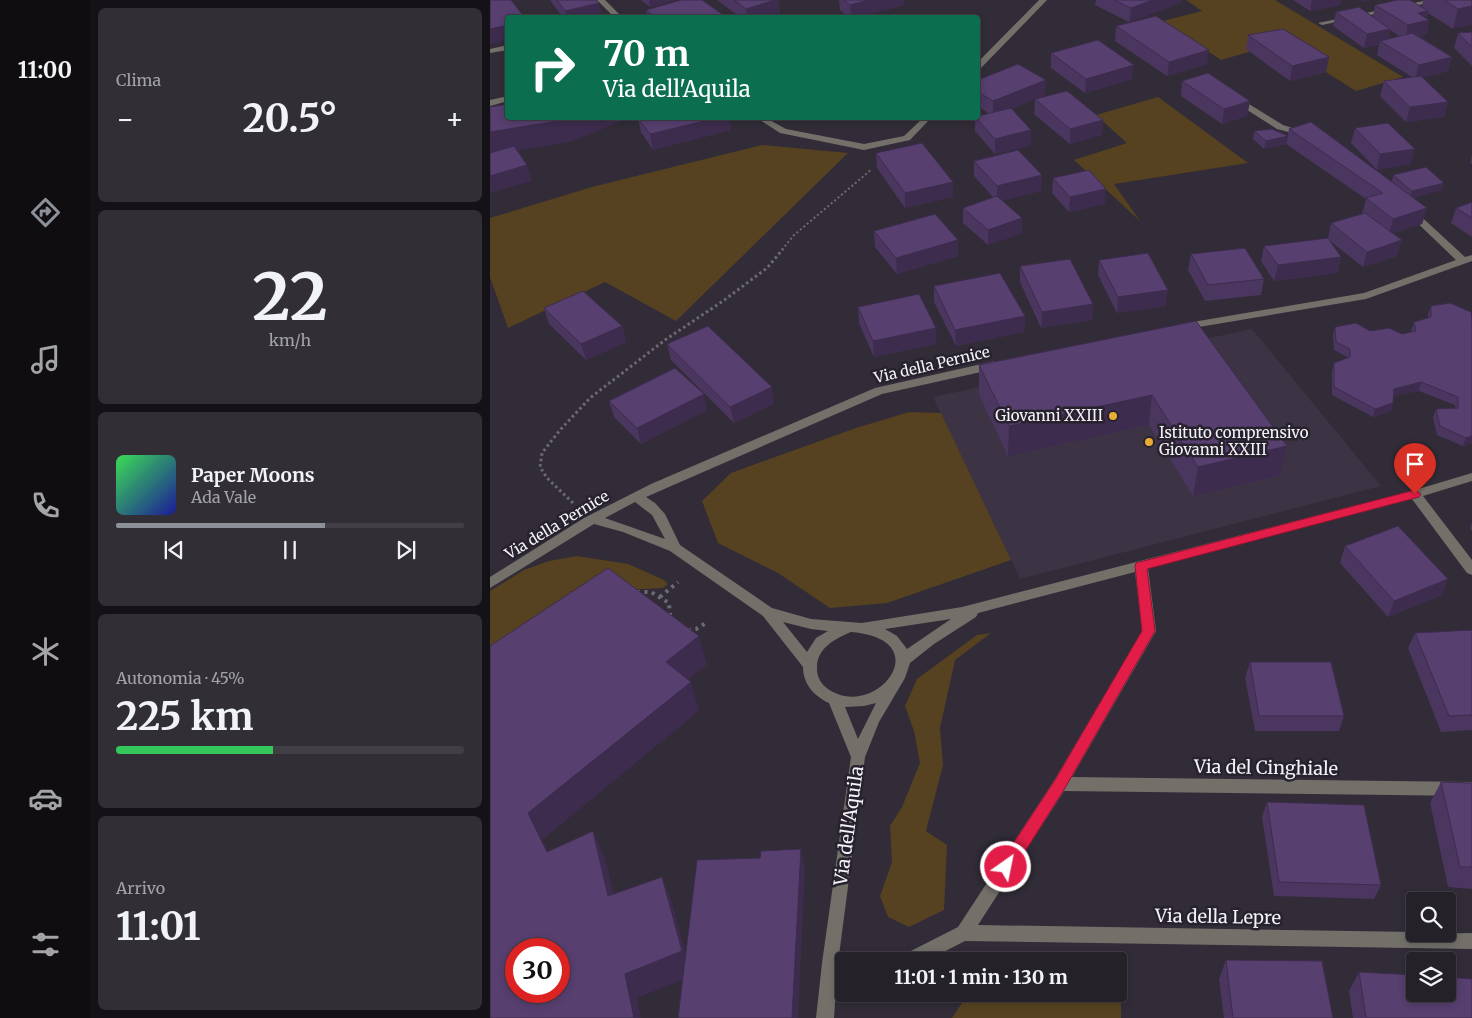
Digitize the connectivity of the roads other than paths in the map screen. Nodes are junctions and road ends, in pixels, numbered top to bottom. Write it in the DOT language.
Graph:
graph roads {
  1 [pos="601,0"];
  2 [pos="1043,0"];
  3 [pos="1439,0"];
  4 [pos="617,15"];
  5 [pos="1322,23"];
  6 [pos="505,48"];
  7 [pos="490,51"];
  8 [pos="980,64"];
  9 [pos="1225,92"];
  10 [pos="505,99"];
  11 [pos="490,103"];
  12 [pos="765,120"];
  13 [pos="925,120"];
  14 [pos="1315,138"];
  15 [pos="1403,205"];
  16 [pos="1468,259"];
  17 [pos="1171,329"];
  18 [pos="1006,363"];
  19 [pos="1472,477"];
  20 [pos="1415,494"];
  21 [pos="635,497"];
  22 [pos="591,520"];
  23 [pos="675,548"];
  24 [pos="1140,566"];
  25 [pos="1472,570"];
  26 [pos="490,583"];
  27 [pos="981,607"];
  28 [pos="768,612"];
  29 [pos="850,627"];
  30 [pos="865,627"];
  31 [pos="903,660"];
  32 [pos="810,666"];
  33 [pos="897,680"];
  34 [pos="834,698"];
  35 [pos="858,758"];
  36 [pos="1060,784"];
  37 [pos="1472,789"];
  38 [pos="964,933"];
  39 [pos="1472,941"];
  40 [pos="839,952"];
  41 [pos="927,952"];
  42 [pos="835,983"];
  43 [pos="826,1018"];
  1 -- 4 [label="street"];
  2 -- 8 [label="street"];
  3 -- 5 [label="street"];
  6 -- 7 [label="street"];
  9 -- 14 [label="street"];
  10 -- 11 [label="street"];
  12 -- 13 [label="street"];
  15 -- 16 [label="street"];
  16 -- 17 [label="street"];
  18 -- 21 [label="street, Via della Pernice"];
  19 -- 20 [label="street"];
  20 -- 24 [label="street"];
  20 -- 25 [label="street"];
  21 -- 22 [label="street, Via della Pernice"];
  21 -- 23 [label="street"];
  22 -- 23 [label="street"];
  22 -- 26 [label="street, Via della Pernice"];
  23 -- 28 [label="street"];
  24 -- 27 [label="street"];
  24 -- 36 [label="street"];
  27 -- 30 [label="street"];
  27 -- 31 [label="street"];
  28 -- 29 [label="street"];
  28 -- 32 [label="street"];
  29 -- 30 [label="street"];
  29 -- 32 [label="street"];
  30 -- 31 [label="street"];
  31 -- 33 [label="street, Via dell'Aquila"];
  32 -- 34 [label="street"];
  33 -- 34 [label="street"];
  33 -- 35 [label="street, Via dell'Aquila"];
  34 -- 35 [label="street"];
  35 -- 40 [label="street, Via dell'Aquila"];
  36 -- 37 [label="street, Via del Cinghiale"];
  36 -- 38 [label="street"];
  38 -- 39 [label="street, Via della Lepre"];
  38 -- 41 [label="street"];
  42 -- 43 [label="street, Via dell'Aquila"];
}
